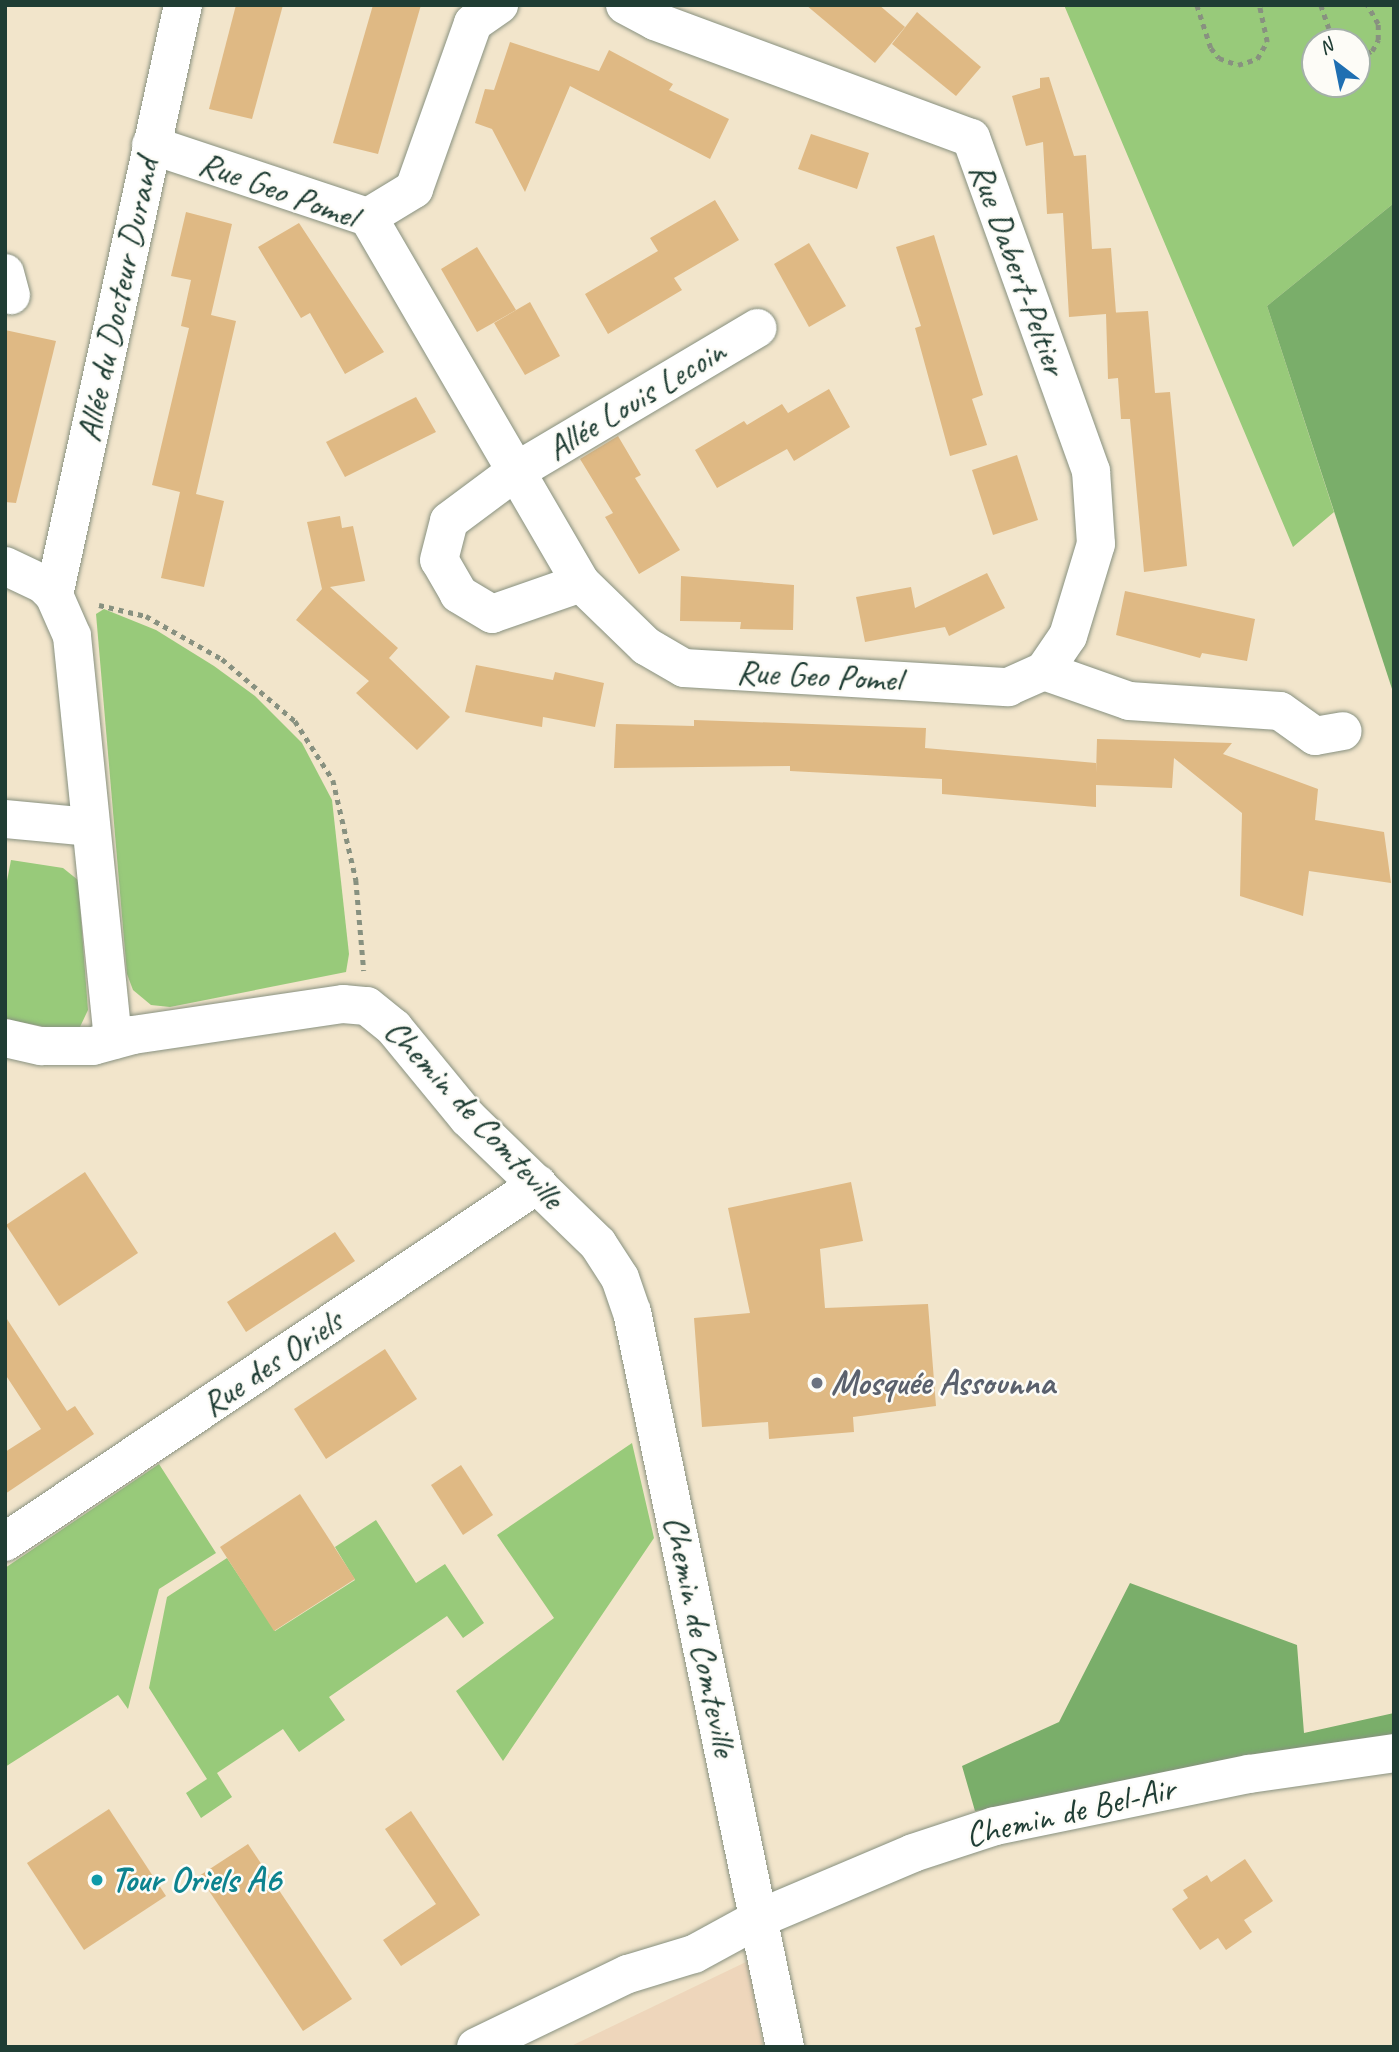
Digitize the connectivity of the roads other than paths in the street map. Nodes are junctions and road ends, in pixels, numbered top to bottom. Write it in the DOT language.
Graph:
graph roads {
  1 [pos="183,5"];
  2 [pos="499,5"];
  3 [pos="625,5"];
  4 [pos="151,145"];
  5 [pos="368,217"];
  6 [pos="758,328"];
  7 [pos="515,472"];
  8 [pos="5,566"];
  9 [pos="581,583"];
  10 [pos="54,595"];
  11 [pos="1044,671"];
  12 [pos="1343,731"];
  13 [pos="5,819"];
  14 [pos="89,827"];
  15 [pos="5,1038"];
  16 [pos="113,1040"];
  17 [pos="538,1184"];
  18 [pos="5,1542"];
  19 [pos="1394,1753"];
  20 [pos="760,1918"];
  21 [pos="475,2047"];
  22 [pos="785,2047"];
  1 -- 4 [label="street, Allée du Docteur Durand"];
  2 -- 5 [label="street"];
  3 -- 11 [label="street, Rue Dabert-Peltier"];
  4 -- 5 [label="street, Rue Geo Pomel"];
  4 -- 10 [label="street, Allée du Docteur Durand"];
  5 -- 7 [label="street, Rue Geo Pomel"];
  6 -- 7 [label="street, Allée Louis Lecoin"];
  7 -- 9 [label="street, Rue Geo Pomel"];
  7 -- 9 [label="street"];
  8 -- 10 [label="street"];
  9 -- 11 [label="street, Rue Geo Pomel"];
  10 -- 14 [label="street"];
  11 -- 12 [label="street"];
  13 -- 14 [label="street"];
  14 -- 16 [label="street"];
  15 -- 16 [label="street, Chemin de Comteville"];
  16 -- 17 [label="street, Chemin de Comteville"];
  17 -- 18 [label="street, Rue des Oriels"];
  17 -- 20 [label="street, Chemin de Comteville"];
  19 -- 20 [label="street, Chemin de Bel-Air"];
  20 -- 21 [label="street, Chemin de Bel-Air"];
  20 -- 22 [label="street, Chemin de Comteville"];
}
